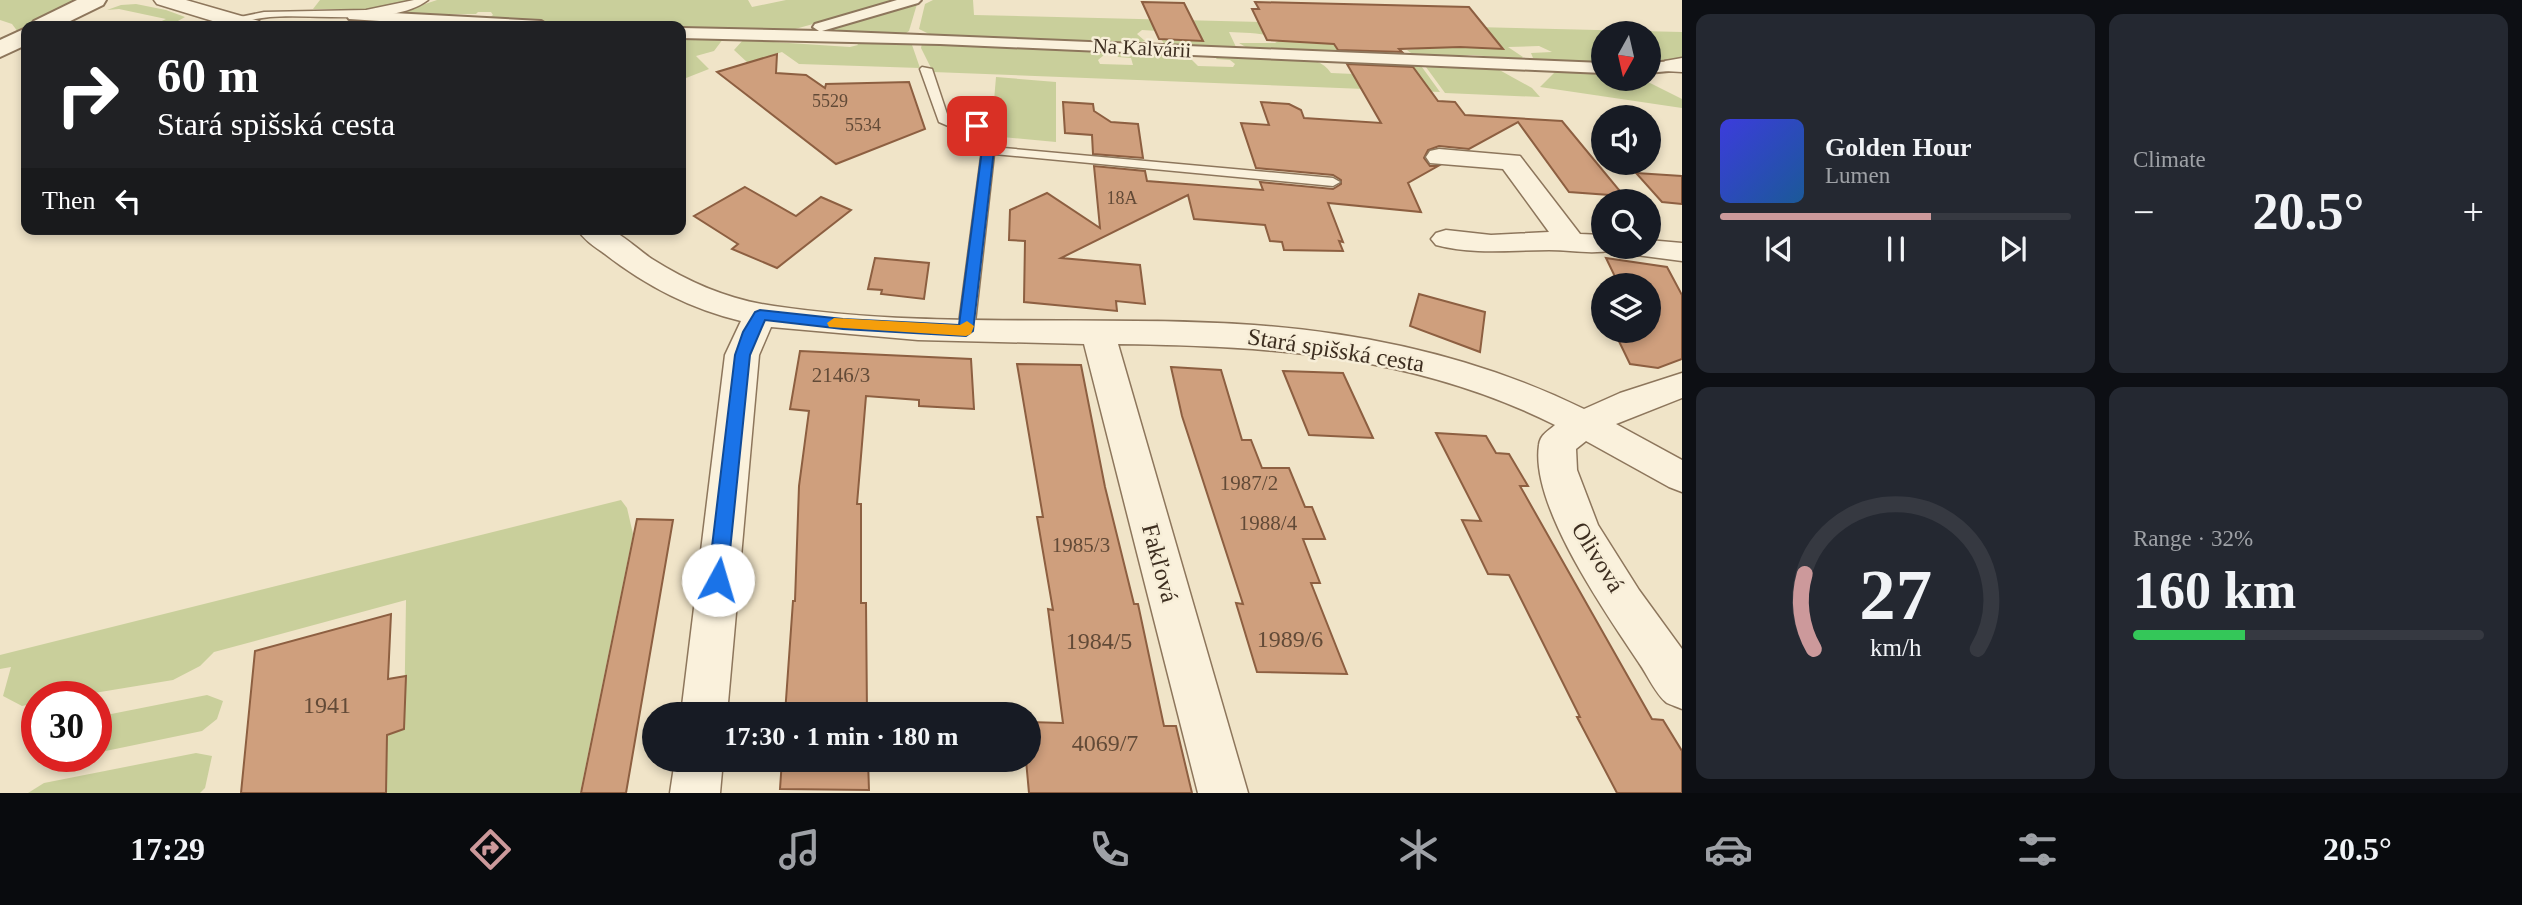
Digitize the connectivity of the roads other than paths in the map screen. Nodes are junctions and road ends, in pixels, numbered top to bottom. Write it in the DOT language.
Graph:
graph roads {
  1 [pos="95,0"];
  2 [pos="281,0"];
  3 [pos="423,0"];
  4 [pos="913,0"];
  5 [pos="160,1"];
  6 [pos="270,15"];
  7 [pos="363,16"];
  8 [pos="52,21"];
  9 [pos="235,21"];
  10 [pos="254,21"];
  11 [pos="445,21"];
  12 [pos="686,33"];
  13 [pos="804,35"];
  14 [pos="1591,68"];
  15 [pos="926,69"];
  16 [pos="988,150"];
  17 [pos="1439,157"];
  18 [pos="1333,182"];
  19 [pos="599,235"];
  20 [pos="1446,239"];
  21 [pos="1570,241"];
  22 [pos="1591,243"];
  23 [pos="1661,250"];
  24 [pos="1682,252"];
  25 [pos="760,315"];
  26 [pos="966,331"];
  27 [pos="1098,333"];
  28 [pos="1682,385"];
  29 [pos="1581,425"];
  30 [pos="1682,477"];
  31 [pos="1682,687"];
  32 [pos="705,702"];
  33 [pos="698,772"];
  34 [pos="695,793"];
  35 [pos="1223,793"];
  1 -- 8 [label="street"];
  2 -- 6 [label="lane"];
  3 -- 7 [label="lane"];
  4 -- 13 [label="street"];
  5 -- 9 [label="street"];
  6 -- 7 [label="lane"];
  6 -- 10 [label="lane"];
  7 -- 11 [label="street"];
  12 -- 13 [label="street, Na Kalvárii"];
  13 -- 14 [label="street, Na Kalvárii"];
  15 -- 16 [label="lane"];
  16 -- 18 [label="lane"];
  16 -- 26 [label="lane"];
  17 -- 21 [label="street"];
  19 -- 25 [label="street, Stará spišská cesta"];
  20 -- 21 [label="street"];
  21 -- 22 [label="street"];
  23 -- 24 [label="street"];
  25 -- 26 [label="street, Stará spišská cesta"];
  25 -- 32 [label="street"];
  26 -- 27 [label="street, Stará spišská cesta"];
  27 -- 29 [label="street, Stará spišská cesta"];
  27 -- 35 [label="street, Fakľová"];
  28 -- 29 [label="street"];
  29 -- 30 [label="street, Stará spišská cesta"];
  29 -- 31 [label="street, Olivová"];
  33 -- 34 [label="street"];
}
